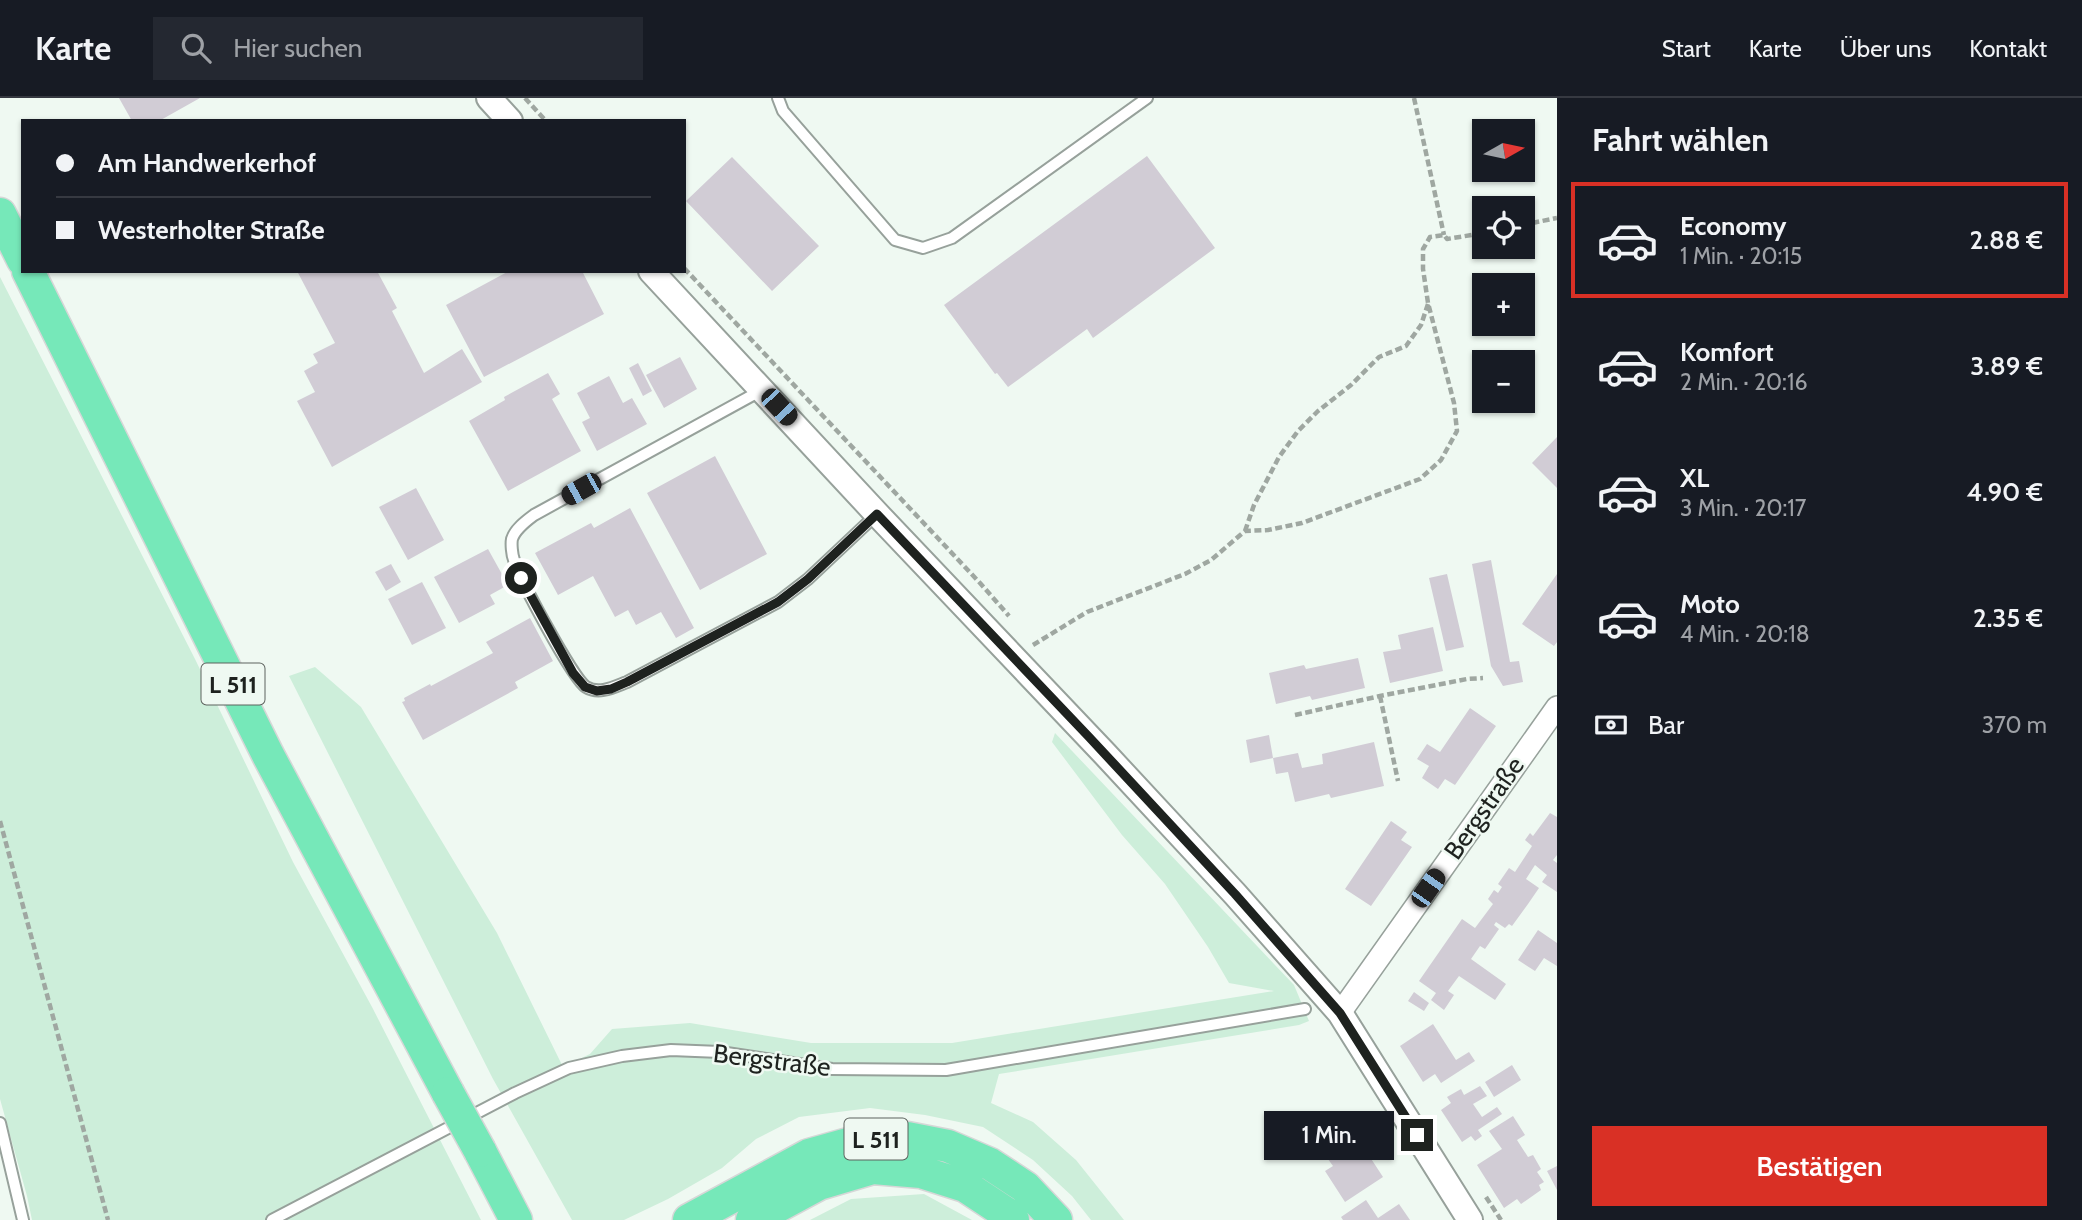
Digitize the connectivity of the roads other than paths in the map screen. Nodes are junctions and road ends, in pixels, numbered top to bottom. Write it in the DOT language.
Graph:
graph roads {
  1 [pos="489,98"];
  2 [pos="779,98"];
  3 [pos="1147,98"];
  4 [pos="508,119"];
  5 [pos="0,214"];
  6 [pos="21,256"];
  7 [pos="29,273"];
  8 [pos="653,273"];
  9 [pos="762,390"];
  10 [pos="877,514"];
  11 [pos="1557,708"];
  12 [pos="1305,1009"];
  13 [pos="1340,1013"];
  14 [pos="0,1123"];
  15 [pos="23,1220"];
  16 [pos="272,1220"];
  17 [pos="516,1220"];
  18 [pos="689,1220"];
  19 [pos="752,1220"];
  20 [pos="1013,1220"];
  21 [pos="1056,1220"];
  22 [pos="1471,1220"];
  1 -- 4 [label="street"];
  2 -- 3 [label="lane"];
  5 -- 6 [label="main road"];
  7 -- 17 [label="main road, L 511, bridge"];
  8 -- 9 [label="street"];
  9 -- 10 [label="street"];
  9 -- 10 [label="lane"];
  10 -- 13 [label="street"];
  11 -- 13 [label="street, Bergstraße"];
  12 -- 16 [label="lane, Bergstraße"];
  13 -- 22 [label="street"];
  14 -- 15 [label="lane"];
  18 -- 21 [label="main road, L 511"];
  19 -- 20 [label="main road, L 511"];
}
